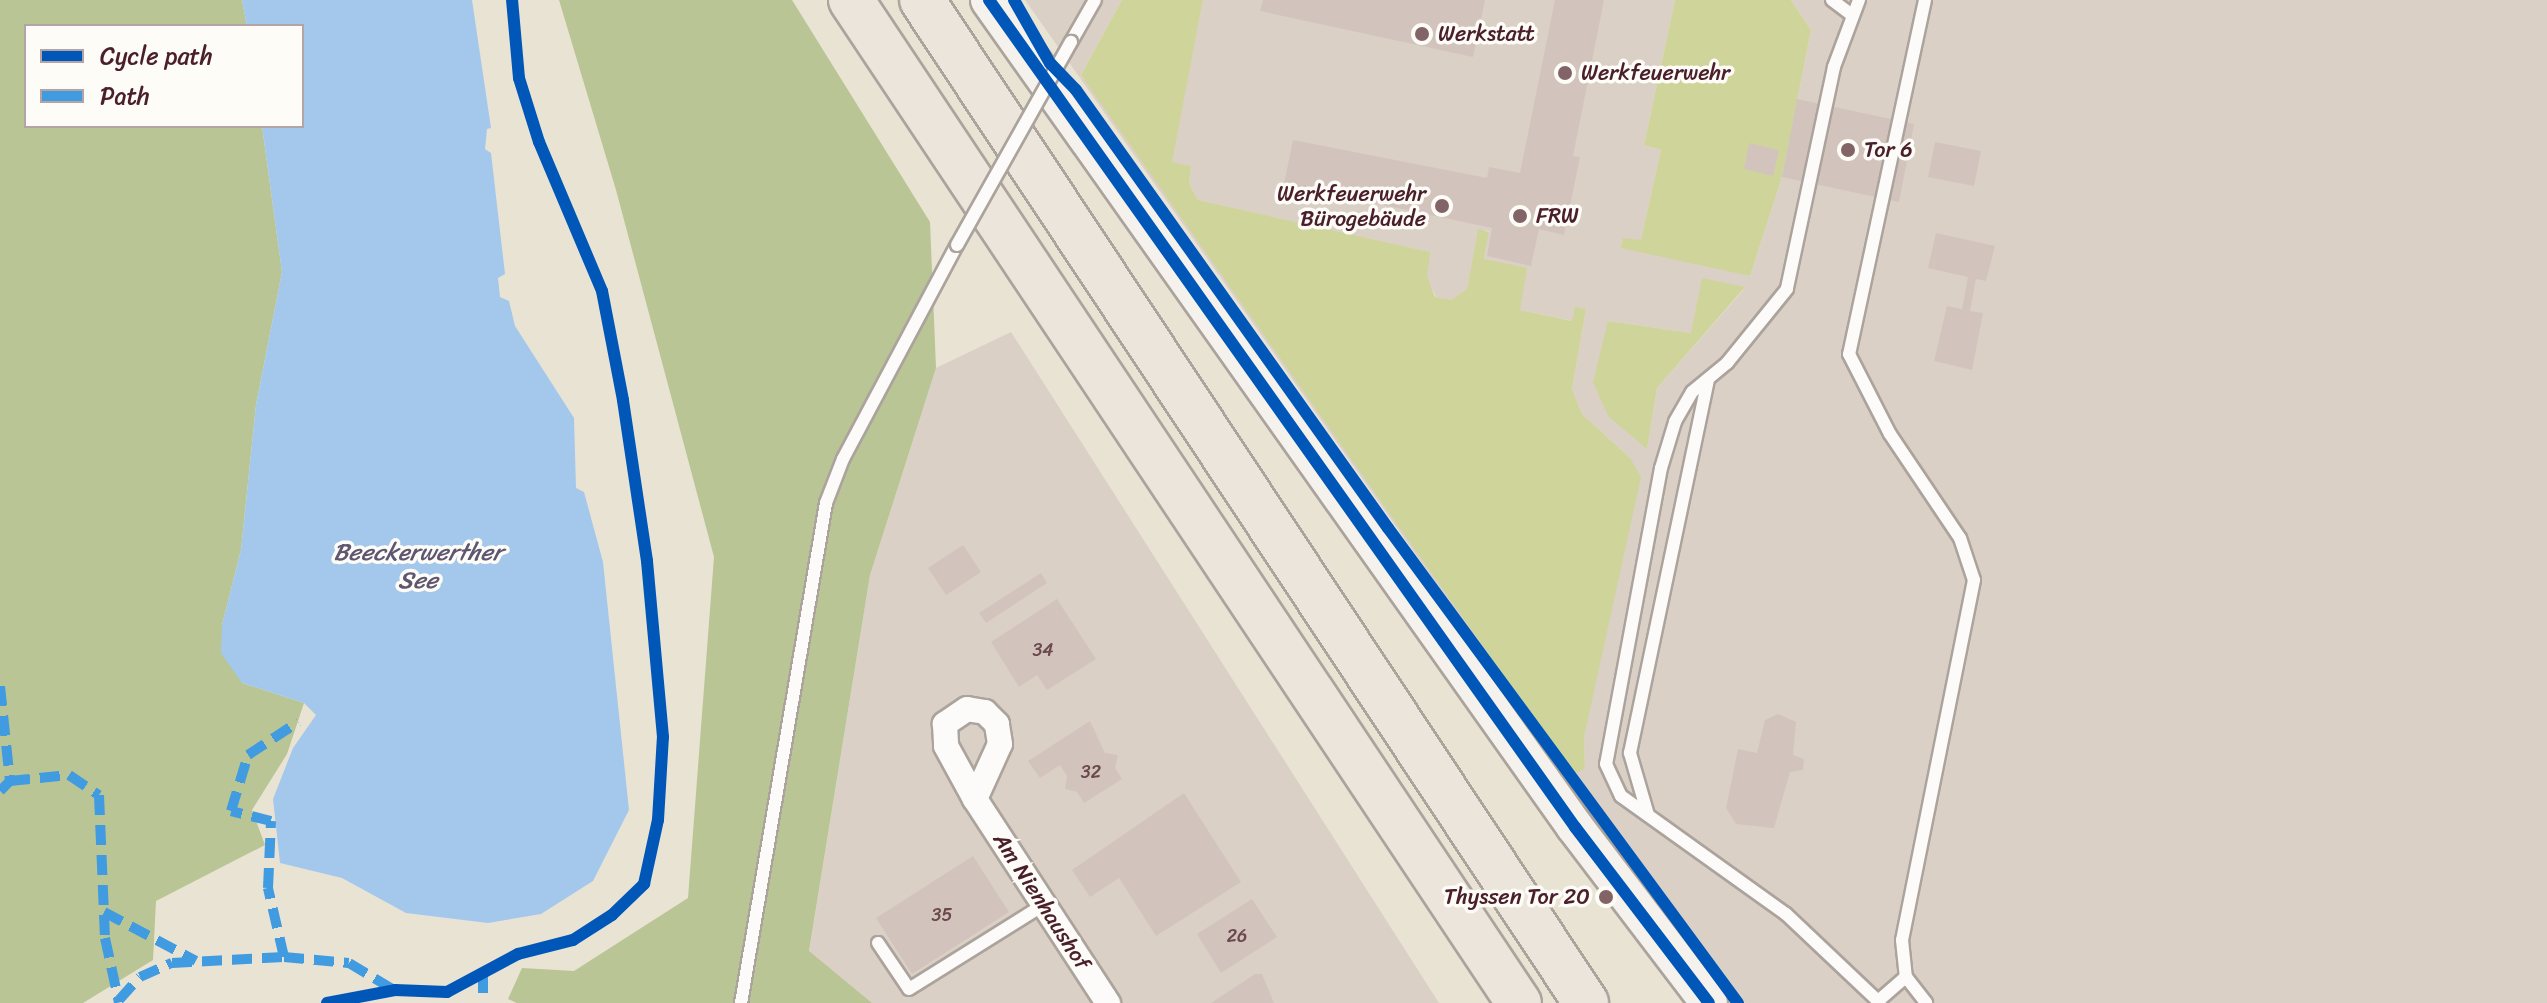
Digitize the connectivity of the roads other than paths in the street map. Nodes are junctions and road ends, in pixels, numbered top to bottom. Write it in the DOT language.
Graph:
graph roads {
  1 [pos="851,0"];
  2 [pos="922,0"];
  3 [pos="989,0"];
  4 [pos="1095,0"];
  5 [pos="1832,0"];
  6 [pos="1859,0"];
  7 [pos="1925,0"];
  8 [pos="1852,15"];
  9 [pos="1708,379"];
  10 [pos="975,799"];
  11 [pos="1648,815"];
  12 [pos="1045,904"];
  13 [pos="878,943"];
  14 [pos="1906,977"];
  15 [pos="1879,1002"];
  16 [pos="741,1003"];
  17 [pos="1108,1003"];
  18 [pos="1519,1003"];
  19 [pos="1586,1003"];
  20 [pos="1709,1003"];
  21 [pos="1926,1003"];
  1 -- 18 [label="highway"];
  2 -- 19 [label="highway"];
  3 -- 20 [label="street"];
  4 -- 16 [label="lane, bridge"];
  5 -- 8 [label="lane"];
  6 -- 8 [label="lane"];
  7 -- 14 [label="lane"];
  8 -- 9 [label="lane"];
  9 -- 11 [label="lane"];
  9 -- 11 [label="lane"];
  10 -- 12 [label="street, Am Nienhaushof"];
  11 -- 15 [label="lane"];
  12 -- 13 [label="lane"];
  12 -- 17 [label="street, Am Nienhaushof"];
  14 -- 15 [label="lane"];
  14 -- 21 [label="lane"];
}
